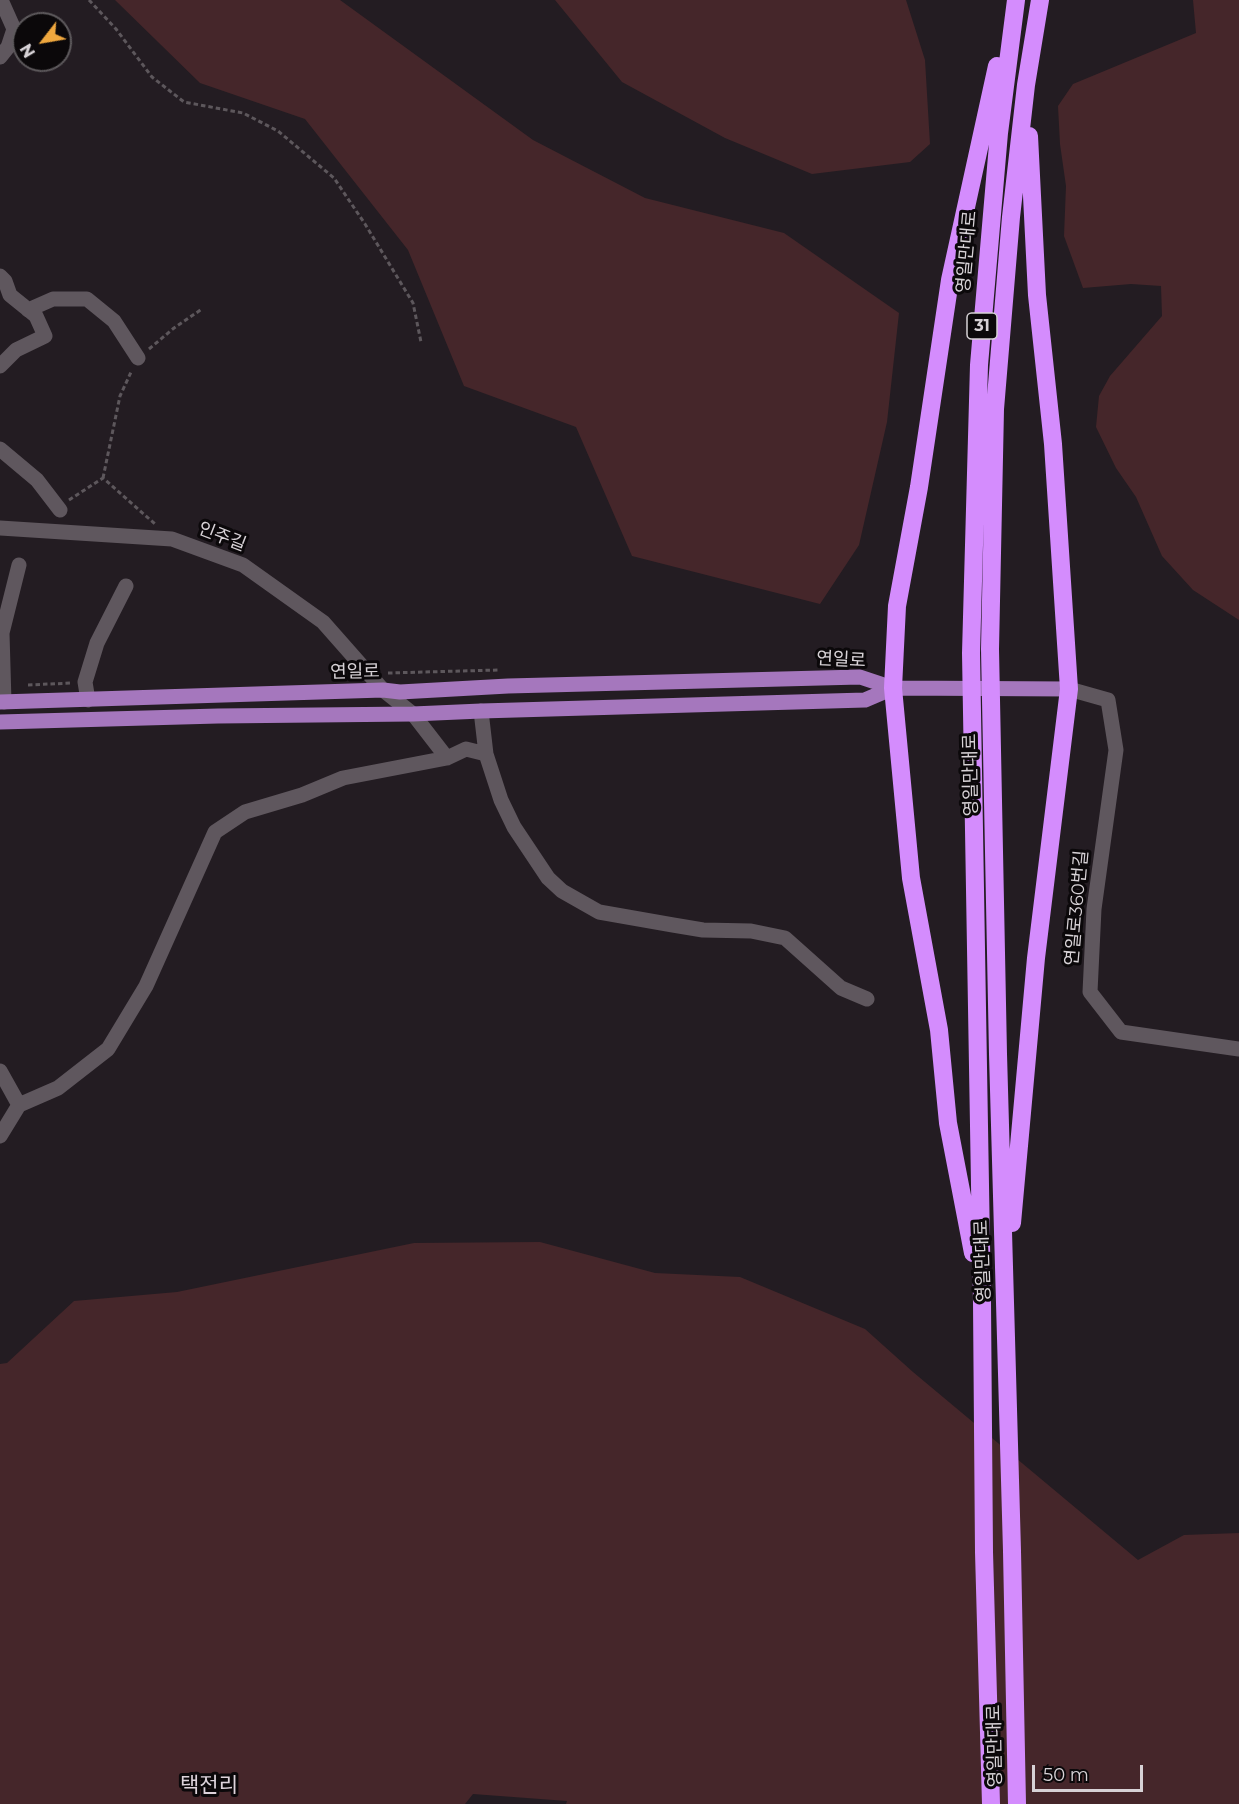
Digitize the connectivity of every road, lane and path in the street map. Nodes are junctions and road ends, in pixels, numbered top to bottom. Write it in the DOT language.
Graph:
graph roads {
  1 [pos="1,0"];
  2 [pos="89,0"];
  3 [pos="1011,0"];
  4 [pos="1016,0"];
  5 [pos="1040,0"];
  6 [pos="0,57"];
  7 [pos="1026,85"];
  8 [pos="0,276"];
  9 [pos="202,309"];
  10 [pos="28,310"];
  11 [pos="422,342"];
  12 [pos="138,358"];
  13 [pos="0,366"];
  14 [pos="0,449"];
  15 [pos="103,478"];
  16 [pos="60,510"];
  17 [pos="0,528"];
  18 [pos="172,539"];
  19 [pos="19,565"];
  20 [pos="126,586"];
  21 [pos="509,670"];
  22 [pos="368,674"];
  23 [pos="85,682"];
  24 [pos="3,686"];
  25 [pos="893,688"];
  26 [pos="1069,689"];
  27 [pos="383,690"];
  28 [pos="88,700"];
  29 [pos="2,702"];
  30 [pos="480,711"];
  31 [pos="412,714"];
  32 [pos="0,722"];
  33 [pos="486,754"];
  34 [pos="447,758"];
  35 [pos="867,999"];
  36 [pos="1239,1049"];
  37 [pos="0,1071"];
  38 [pos="19,1105"];
  39 [pos="0,1136"];
  40 [pos="1005,1303"];
  41 [pos="982,1304"];
  42 [pos="991,1804"];
  43 [pos="1017,1804"];
  1 -- 6 [label="street"];
  2 -- 11 [label="path"];
  3 -- 25 [label="highway"];
  4 -- 41 [label="highway, 영일만대로 / 31"];
  5 -- 7 [label="highway, 31"];
  7 -- 26 [label="highway"];
  7 -- 40 [label="highway, 영일만대로 / 31"];
  8 -- 10 [label="street"];
  9 -- 12 [label="path"];
  10 -- 12 [label="street"];
  10 -- 13 [label="street"];
  12 -- 15 [label="path"];
  14 -- 16 [label="street"];
  15 -- 16 [label="path"];
  15 -- 18 [label="path"];
  17 -- 18 [label="street, 인주길"];
  18 -- 22 [label="street, 인주길"];
  19 -- 24 [label="street"];
  20 -- 23 [label="street"];
  21 -- 22 [label="path"];
  22 -- 27 [label="street, 인주길"];
  23 -- 24 [label="path"];
  23 -- 28 [label="street"];
  24 -- 29 [label="street"];
  25 -- 26 [label="main road"];
  25 -- 27 [label="main road, 연일로"];
  25 -- 30 [label="main road, 연일로"];
  25 -- 41 [label="highway"];
  26 -- 36 [label="street, 연일로360번길"];
  26 -- 40 [label="highway"];
  27 -- 28 [label="main road, 연일로"];
  27 -- 31 [label="street, 인주길"];
  28 -- 29 [label="main road, 연일로"];
  30 -- 31 [label="main road, 연일로"];
  30 -- 33 [label="street"];
  31 -- 32 [label="main road, 연일로"];
  31 -- 34 [label="street, 인주길"];
  33 -- 34 [label="street"];
  33 -- 35 [label="street"];
  34 -- 38 [label="street"];
  37 -- 38 [label="street"];
  38 -- 39 [label="street"];
  40 -- 43 [label="highway, 영일만대로"];
  41 -- 42 [label="highway, 영일만대로"];
}
